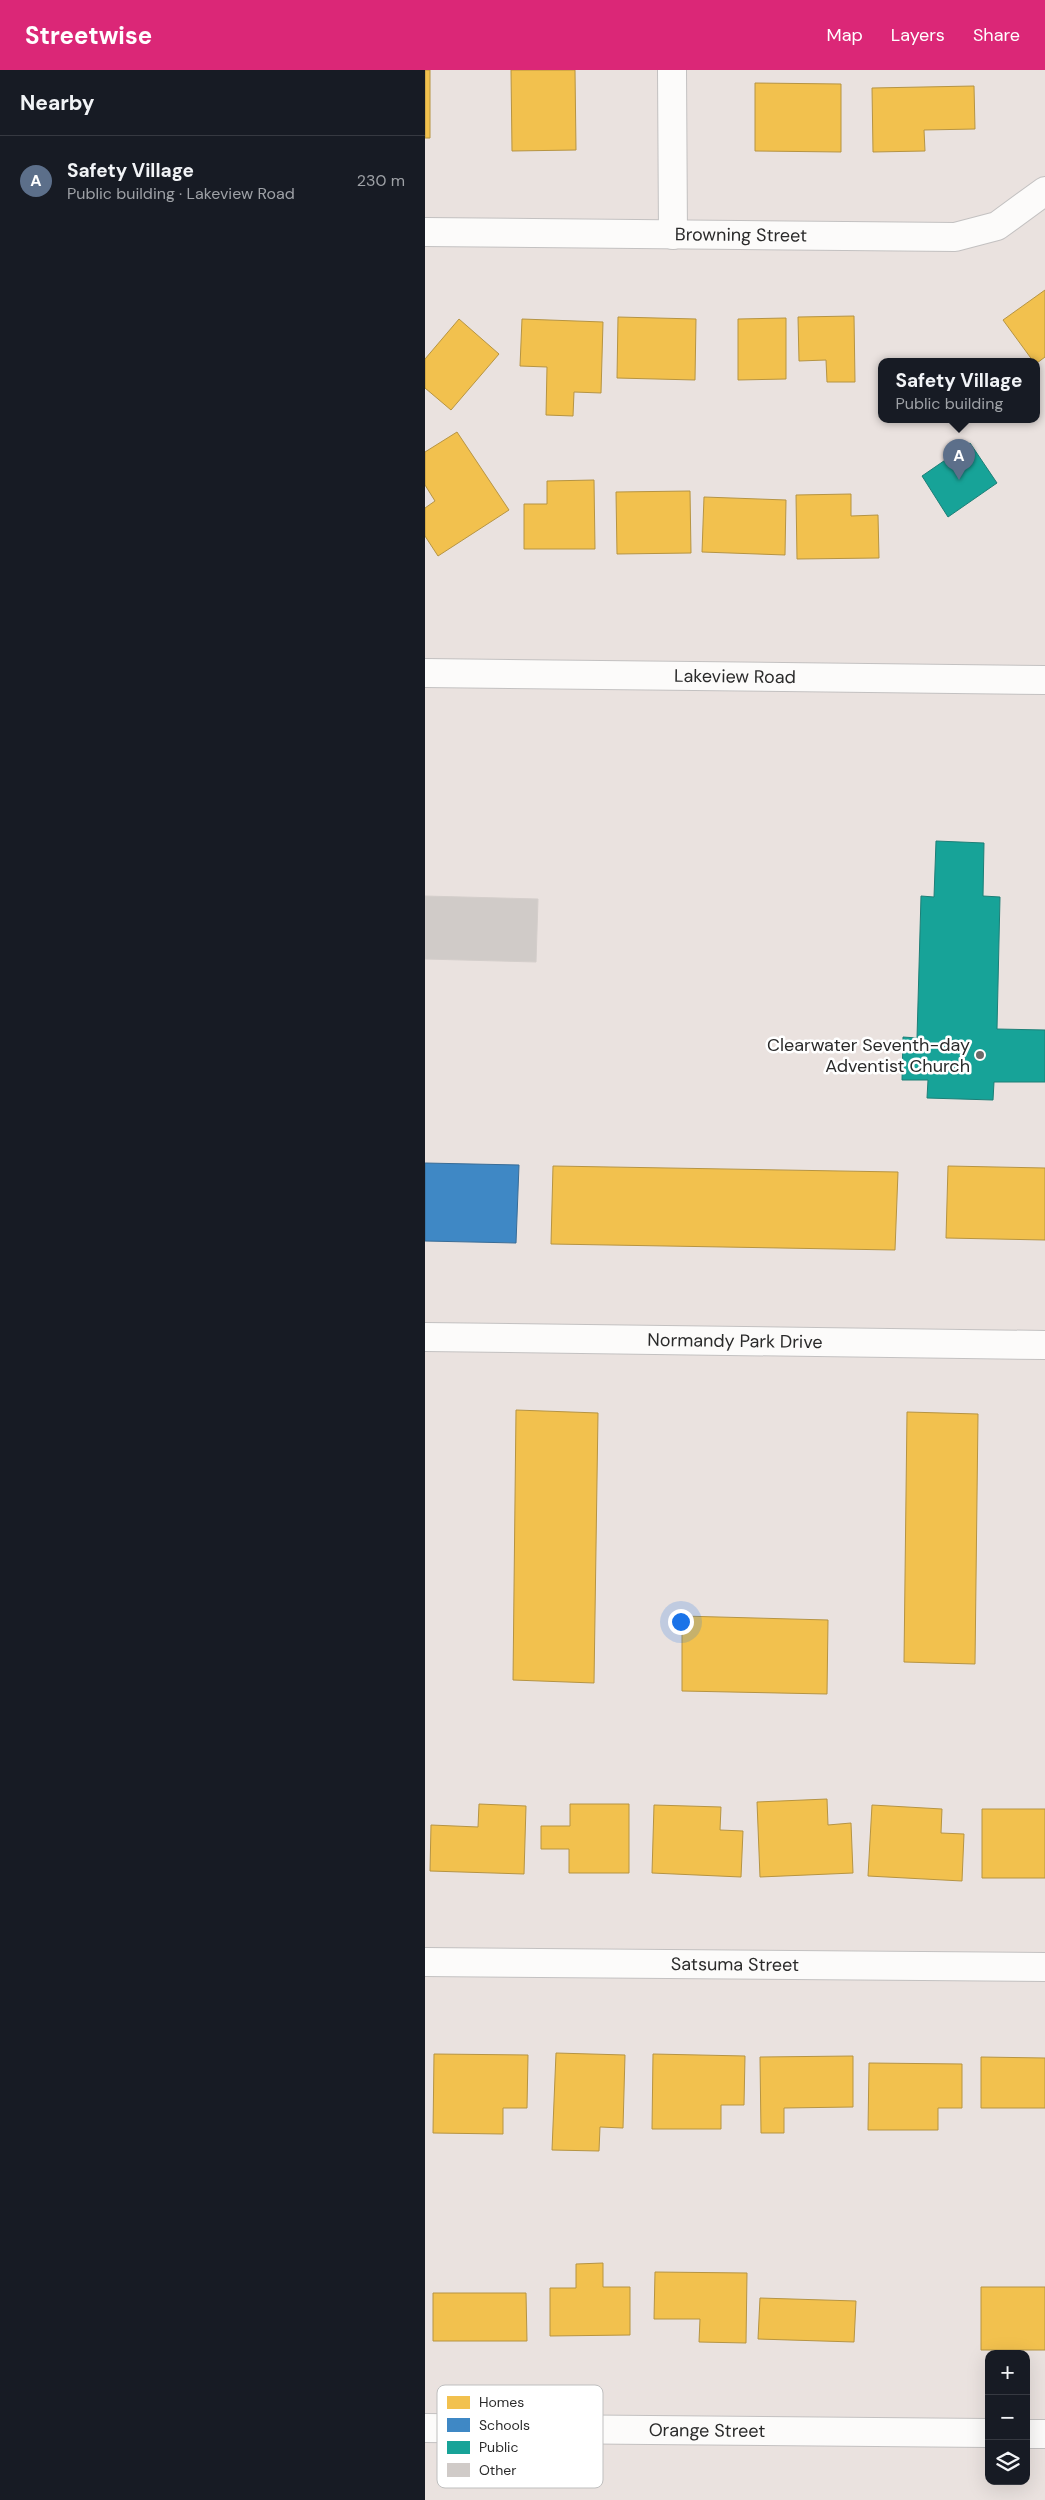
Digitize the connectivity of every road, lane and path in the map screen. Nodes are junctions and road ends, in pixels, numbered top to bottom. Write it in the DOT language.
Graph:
graph roads {
  1 [pos="672,70"];
  2 [pos="1045,191"];
  3 [pos="425,232"];
  4 [pos="673,235"];
  5 [pos="425,673"];
  6 [pos="1045,680"];
  7 [pos="425,1336"];
  8 [pos="1045,1345"];
  9 [pos="425,1962"];
  10 [pos="1045,1967"];
  11 [pos="603,2430"];
  12 [pos="985,2433"];
  13 [pos="1030,2434"];
  14 [pos="1045,2434"];
  1 -- 4 [label="street"];
  2 -- 4 [label="street, Browning Street"];
  3 -- 4 [label="street, Browning Street"];
  5 -- 6 [label="street, Lakeview Road"];
  7 -- 8 [label="street, Normandy Park Drive"];
  9 -- 10 [label="street, Satsuma Street"];
  11 -- 12 [label="street, Orange Street"];
  13 -- 14 [label="street"];
}
